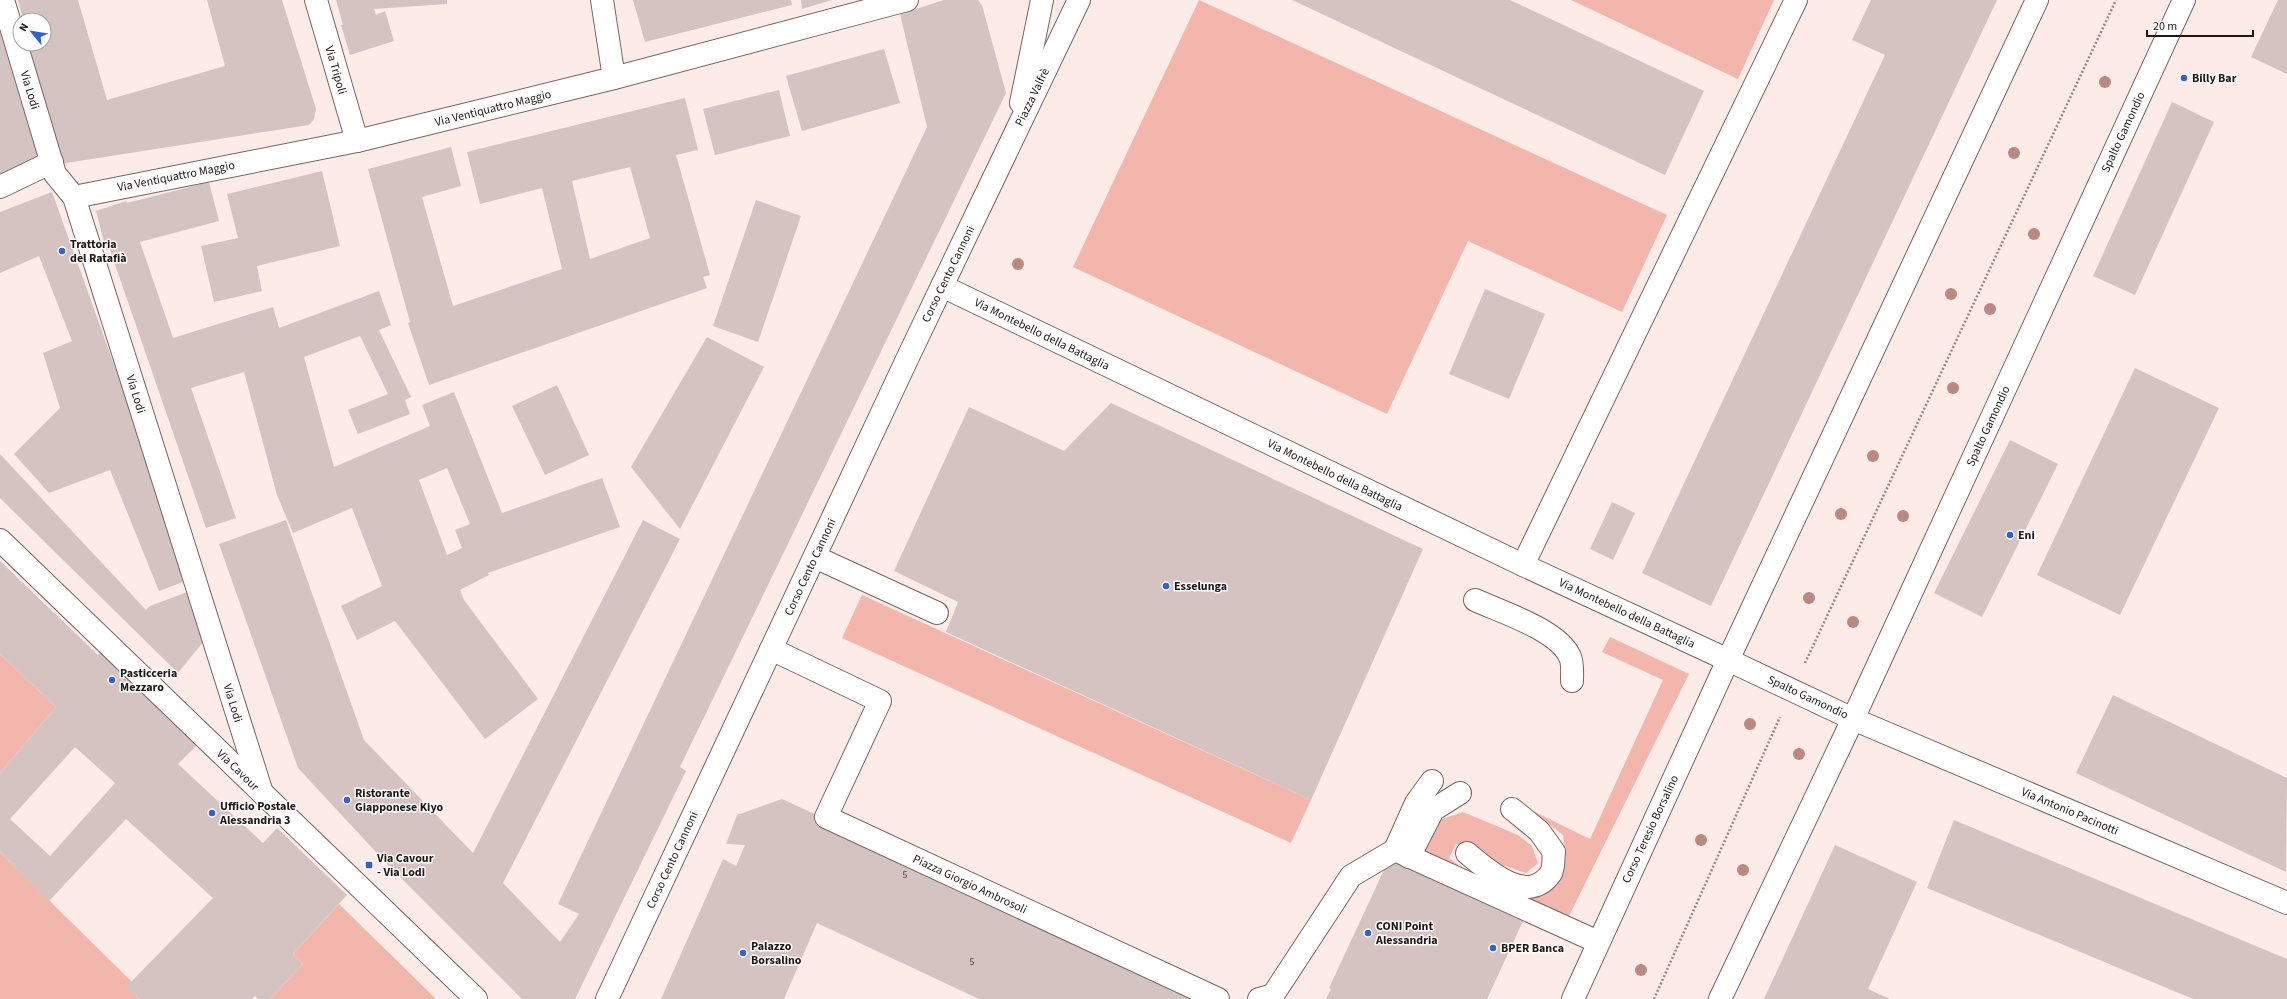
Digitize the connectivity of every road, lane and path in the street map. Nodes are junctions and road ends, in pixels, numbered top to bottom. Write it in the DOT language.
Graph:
graph roads {
  1 [pos="3,0"];
  2 [pos="316,0"];
  3 [pos="602,0"];
  4 [pos="907,0"];
  5 [pos="1042,0"];
  6 [pos="1079,0"];
  7 [pos="1796,0"];
  8 [pos="2037,0"];
  9 [pos="2116,0"];
  10 [pos="2184,0"];
  11 [pos="614,78"];
  12 [pos="1014,135"];
  13 [pos="357,141"];
  14 [pos="52,162"];
  15 [pos="0,187"];
  16 [pos="74,197"];
  17 [pos="942,286"];
  18 [pos="0,540"];
  19 [pos="815,557"];
  20 [pos="1523,565"];
  21 [pos="1475,600"];
  22 [pos="937,613"];
  23 [pos="771,650"];
  24 [pos="1728,660"];
  25 [pos="1572,681"];
  26 [pos="1793,689"];
  27 [pos="1853,719"];
  28 [pos="1432,781"];
  29 [pos="262,793"];
  30 [pos="1460,793"];
  31 [pos="1512,809"];
  32 [pos="1467,853"];
  33 [pos="1402,854"];
  34 [pos="2287,903"];
  35 [pos="1598,942"];
  36 [pos="476,999"];
  37 [pos="607,999"];
  38 [pos="1218,999"];
  39 [pos="1259,999"];
  40 [pos="1573,999"];
  41 [pos="1654,999"];
  42 [pos="1720,999"];
  1 -- 14 [label="street, Via Lodi"];
  2 -- 13 [label="street, Via Tripoli"];
  3 -- 11 [label="street"];
  4 -- 11 [label="street, Via Ventiquattro Maggio"];
  5 -- 12 [label="street, Piazza Valfrè"];
  6 -- 12 [label="street, Piazza Valfrè"];
  7 -- 20 [label="street"];
  8 -- 24 [label="street"];
  9 -- 26 [label="path"];
  10 -- 27 [label="street, Spalto Gamondio"];
  11 -- 13 [label="street, Via Ventiquattro Maggio"];
  12 -- 17 [label="street, Corso Cento Cannoni"];
  13 -- 16 [label="street, Via Ventiquattro Maggio"];
  14 -- 15 [label="street"];
  14 -- 16 [label="street, Via Lodi"];
  16 -- 29 [label="street, Via Lodi"];
  17 -- 19 [label="street, Corso Cento Cannoni"];
  17 -- 20 [label="street, Via Montebello della Battaglia"];
  18 -- 29 [label="street, Via Cavour"];
  19 -- 22 [label="street"];
  19 -- 23 [label="street, Corso Cento Cannoni"];
  20 -- 24 [label="street, Via Montebello della Battaglia"];
  21 -- 25 [label="street"];
  23 -- 37 [label="street, Corso Cento Cannoni"];
  23 -- 38 [label="street, Piazza Giorgio Ambrosoli"];
  24 -- 26 [label="street, Spalto Gamondio"];
  24 -- 35 [label="street, Corso Teresio Borsalino"];
  26 -- 27 [label="street, Spalto Gamondio"];
  26 -- 41 [label="path"];
  27 -- 34 [label="street, Via Antonio Pacinotti"];
  27 -- 42 [label="street"];
  28 -- 33 [label="street"];
  29 -- 36 [label="street, Via Cavour"];
  30 -- 33 [label="street"];
  31 -- 32 [label="street"];
  33 -- 35 [label="street"];
  33 -- 39 [label="street"];
  35 -- 40 [label="street, Corso Teresio Borsalino"];
}
